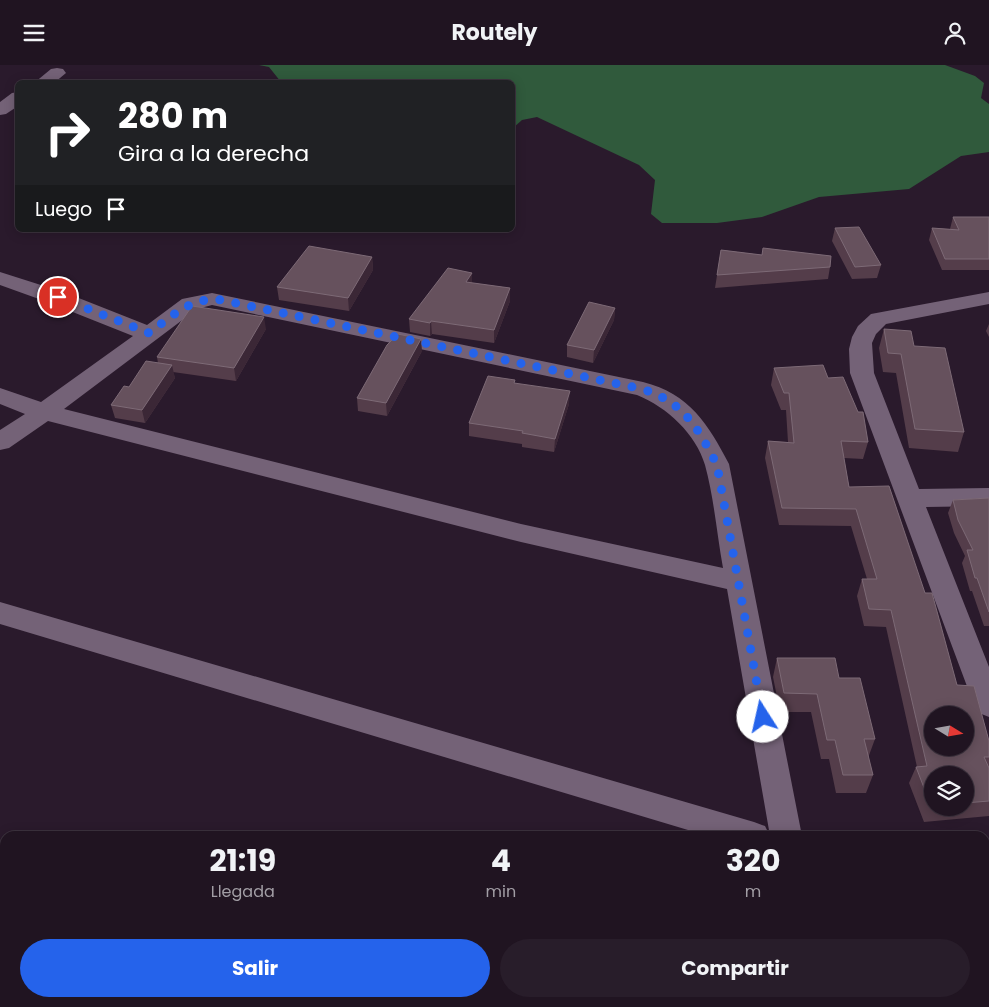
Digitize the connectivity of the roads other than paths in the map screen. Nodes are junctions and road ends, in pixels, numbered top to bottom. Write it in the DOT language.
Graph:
graph roads {
  1 [pos="57,73"];
  2 [pos="46,80"];
  3 [pos="15,99"];
  4 [pos="0,110"];
  5 [pos="0,278"];
  6 [pos="989,298"];
  7 [pos="149,333"];
  8 [pos="0,395"];
  9 [pos="44,412"];
  10 [pos="0,442"];
  11 [pos="989,497"];
  12 [pos="911,498"];
  13 [pos="739,582"];
  14 [pos="0,613"];
  15 [pos="989,705"];
  16 [pos="737,831"];
  17 [pos="785,831"];
  1 -- 2 [label="street"];
  3 -- 4 [label="street"];
  5 -- 7 [label="street"];
  6 -- 12 [label="street"];
  7 -- 9 [label="street"];
  7 -- 13 [label="street"];
  8 -- 9 [label="street"];
  9 -- 10 [label="street"];
  9 -- 13 [label="street"];
  11 -- 12 [label="street"];
  12 -- 15 [label="street"];
  13 -- 17 [label="street"];
  14 -- 16 [label="street"];
}
